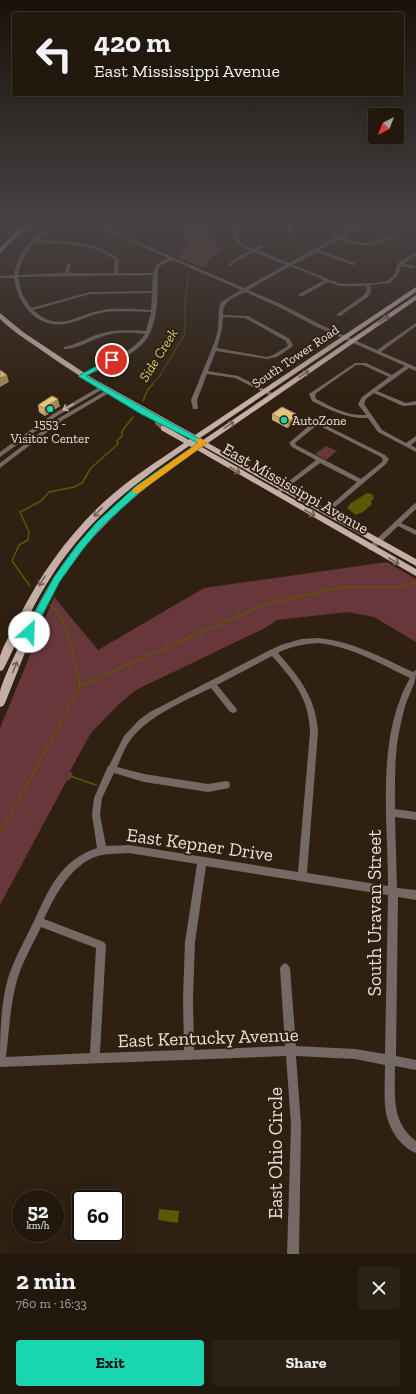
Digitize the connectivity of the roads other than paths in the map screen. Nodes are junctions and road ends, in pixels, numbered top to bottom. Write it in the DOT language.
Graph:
graph roads {
  1 [pos="17,281"];
  2 [pos="155,281"];
  3 [pos="223,281"];
  4 [pos="262,281"];
  5 [pos="326,281"];
  6 [pos="391,281"];
  7 [pos="368,284"];
  8 [pos="416,289"];
  9 [pos="245,290"];
  10 [pos="154,292"];
  11 [pos="64,294"];
  12 [pos="301,295"];
  13 [pos="416,297"];
  14 [pos="69,298"];
  15 [pos="31,310"];
  16 [pos="152,311"];
  17 [pos="338,314"];
  18 [pos="0,315"];
  19 [pos="220,316"];
  20 [pos="416,324"];
  21 [pos="148,333"];
  22 [pos="344,338"];
  23 [pos="352,341"];
  24 [pos="66,348"];
  25 [pos="214,349"];
  26 [pos="377,352"];
  27 [pos="409,366"];
  28 [pos="416,368"];
  29 [pos="205,372"];
  30 [pos="81,376"];
  31 [pos="393,377"];
  32 [pos="104,390"];
  33 [pos="265,391"];
  34 [pos="374,391"];
  35 [pos="273,395"];
  36 [pos="416,403"];
  37 [pos="195,408"];
  38 [pos="144,412"];
  39 [pos="368,416"];
  40 [pos="307,419"];
  41 [pos="41,424"];
  42 [pos="315,424"];
  43 [pos="49,428"];
  44 [pos="31,432"];
  45 [pos="40,436"];
  46 [pos="195,438"];
  47 [pos="416,438"];
  48 [pos="188,443"];
  49 [pos="203,443"];
  50 [pos="407,445"];
  51 [pos="196,448"];
  52 [pos="416,450"];
  53 [pos="0,456"];
  54 [pos="320,460"];
  55 [pos="0,466"];
  56 [pos="133,481"];
  57 [pos="361,482"];
  58 [pos="284,488"];
  59 [pos="277,494"];
  60 [pos="416,505"];
  61 [pos="115,509"];
  62 [pos="326,512"];
  63 [pos="397,523"];
  64 [pos="416,533"];
  65 [pos="378,541"];
  66 [pos="371,548"];
  67 [pos="416,563"];
  68 [pos="416,573"];
  69 [pos="273,652"];
  70 [pos="0,667"];
  71 [pos="415,675"];
  72 [pos="212,684"];
  73 [pos="0,703"];
  74 [pos="233,710"];
  75 [pos="111,770"];
  76 [pos="226,785"];
  77 [pos="392,813"];
  78 [pos="416,816"];
  79 [pos="102,850"];
  80 [pos="202,860"];
  81 [pos="302,876"];
  82 [pos="393,893"];
  83 [pos="416,895"];
  84 [pos="39,922"];
  85 [pos="285,968"];
  86 [pos="291,1051"];
  87 [pos="190,1054"];
  88 [pos="95,1059"];
  89 [pos="390,1059"];
  90 [pos="0,1062"];
  91 [pos="416,1065"];
  92 [pos="416,1148"];
  93 [pos="293,1254"];
  1 -- 15 [label="street"];
  2 -- 10 [label="street"];
  3 -- 9 [label="street"];
  4 -- 9 [label="street"];
  5 -- 7 [label="street"];
  5 -- 12 [label="street"];
  6 -- 7 [label="street"];
  7 -- 17 [label="street"];
  8 -- 22 [label="main road, South Tower Road"];
  9 -- 19 [label="street"];
  9 -- 22 [label="street"];
  10 -- 14 [label="street"];
  10 -- 16 [label="street"];
  11 -- 14 [label="street"];
  23 -- 13 [label="main road, South Tower Road, one-way"];
  14 -- 15 [label="street"];
  15 -- 16 [label="street"];
  16 -- 21 [label="street"];
  18 -- 30 [label="main road, East Mississippi Avenue"];
  19 -- 25 [label="street"];
  19 -- 25 [label="street"];
  20 -- 26 [label="street"];
  21 -- 24 [label="street"];
  21 -- 30 [label="street"];
  22 -- 23 [label="street"];
  22 -- 33 [label="main road, South Tower Road"];
  23 -- 26 [label="street"];
  35 -- 23 [label="main road, South Tower Road, one-way"];
  25 -- 29 [label="street"];
  26 -- 27 [label="street"];
  27 -- 28 [label="street"];
  27 -- 31 [label="street"];
  29 -- 33 [label="street"];
  29 -- 37 [label="street"];
  30 -- 32 [label="main road, East Mississippi Avenue"];
  31 -- 34 [label="street"];
  31 -- 39 [label="street"];
  32 -- 38 [label="main road, East Mississippi Avenue"];
  32 -- 41 [label="street, one-way"];
  32 -- 43 [label="street"];
  33 -- 35 [label="street"];
  33 -- 46 [label="main road, South Tower Road"];
  34 -- 36 [label="street"];
  34 -- 39 [label="street"];
  49 -- 35 [label="main road, South Tower Road, one-way"];
  38 -- 46 [label="main road, East Mississippi Avenue"];
  38 -- 48 [label="main road, East Mississippi Avenue"];
  39 -- 50 [label="street"];
  40 -- 42 [label="street"];
  41 -- 43 [label="street"];
  41 -- 44 [label="street"];
  42 -- 54 [label="street"];
  42 -- 57 [label="street"];
  43 -- 45 [label="street"];
  44 -- 45 [label="street"];
  44 -- 53 [label="street"];
  45 -- 55 [label="street"];
  46 -- 48 [label="main road, South Tower Road"];
  46 -- 49 [label="main road, East Mississippi Avenue"];
  47 -- 50 [label="street"];
  48 -- 51 [label="main road, East Mississippi Avenue"];
  48 -- 56 [label="main road, South Tower Road"];
  49 -- 51 [label="main road, South Tower Road"];
  49 -- 58 [label="main road, East Mississippi Avenue"];
  50 -- 52 [label="street"];
  51 -- 59 [label="main road, East Mississippi Avenue, one-way"];
  51 -- 61 [label="main road, South Tower Road"];
  54 -- 57 [label="street"];
  54 -- 58 [label="street"];
  56 -- 61 [label="main road"];
  56 -- 70 [label="main road, South Tower Road, one-way"];
  57 -- 62 [label="street"];
  58 -- 59 [label="street"];
  58 -- 62 [label="main road, East Mississippi Avenue"];
  59 -- 66 [label="main road, East Mississippi Avenue, one-way"];
  60 -- 63 [label="street"];
  73 -- 61 [label="main road, one-way"];
  62 -- 65 [label="main road, East Mississippi Avenue"];
  63 -- 64 [label="street"];
  63 -- 65 [label="street"];
  65 -- 66 [label="street"];
  65 -- 67 [label="main road, East Mississippi Avenue"];
  66 -- 68 [label="main road, East Mississippi Avenue, one-way"];
  69 -- 71 [label="street"];
  69 -- 72 [label="street"];
  69 -- 81 [label="street"];
  71 -- 77 [label="street, South Uravan Street"];
  72 -- 74 [label="street"];
  72 -- 75 [label="street"];
  75 -- 76 [label="street"];
  75 -- 79 [label="street"];
  77 -- 78 [label="street"];
  77 -- 82 [label="street, South Uravan Street"];
  79 -- 80 [label="street, East Kepner Drive"];
  79 -- 84 [label="street, East Kepner Drive"];
  80 -- 81 [label="street, East Kepner Drive"];
  80 -- 87 [label="street"];
  81 -- 82 [label="street, East Kepner Drive"];
  82 -- 83 [label="street, East Kepner Drive"];
  82 -- 89 [label="street, South Uravan Street"];
  84 -- 88 [label="street"];
  84 -- 90 [label="street, East Kepner Drive"];
  85 -- 86 [label="street, East Ohio Circle"];
  86 -- 87 [label="street, East Kentucky Avenue"];
  86 -- 89 [label="street, East Kentucky Avenue"];
  86 -- 93 [label="street, East Ohio Circle"];
  87 -- 88 [label="street, East Kentucky Avenue"];
  88 -- 90 [label="street, East Kentucky Avenue"];
  89 -- 91 [label="street, East Kentucky Avenue"];
  89 -- 92 [label="street, South Uravan Street"];
}
